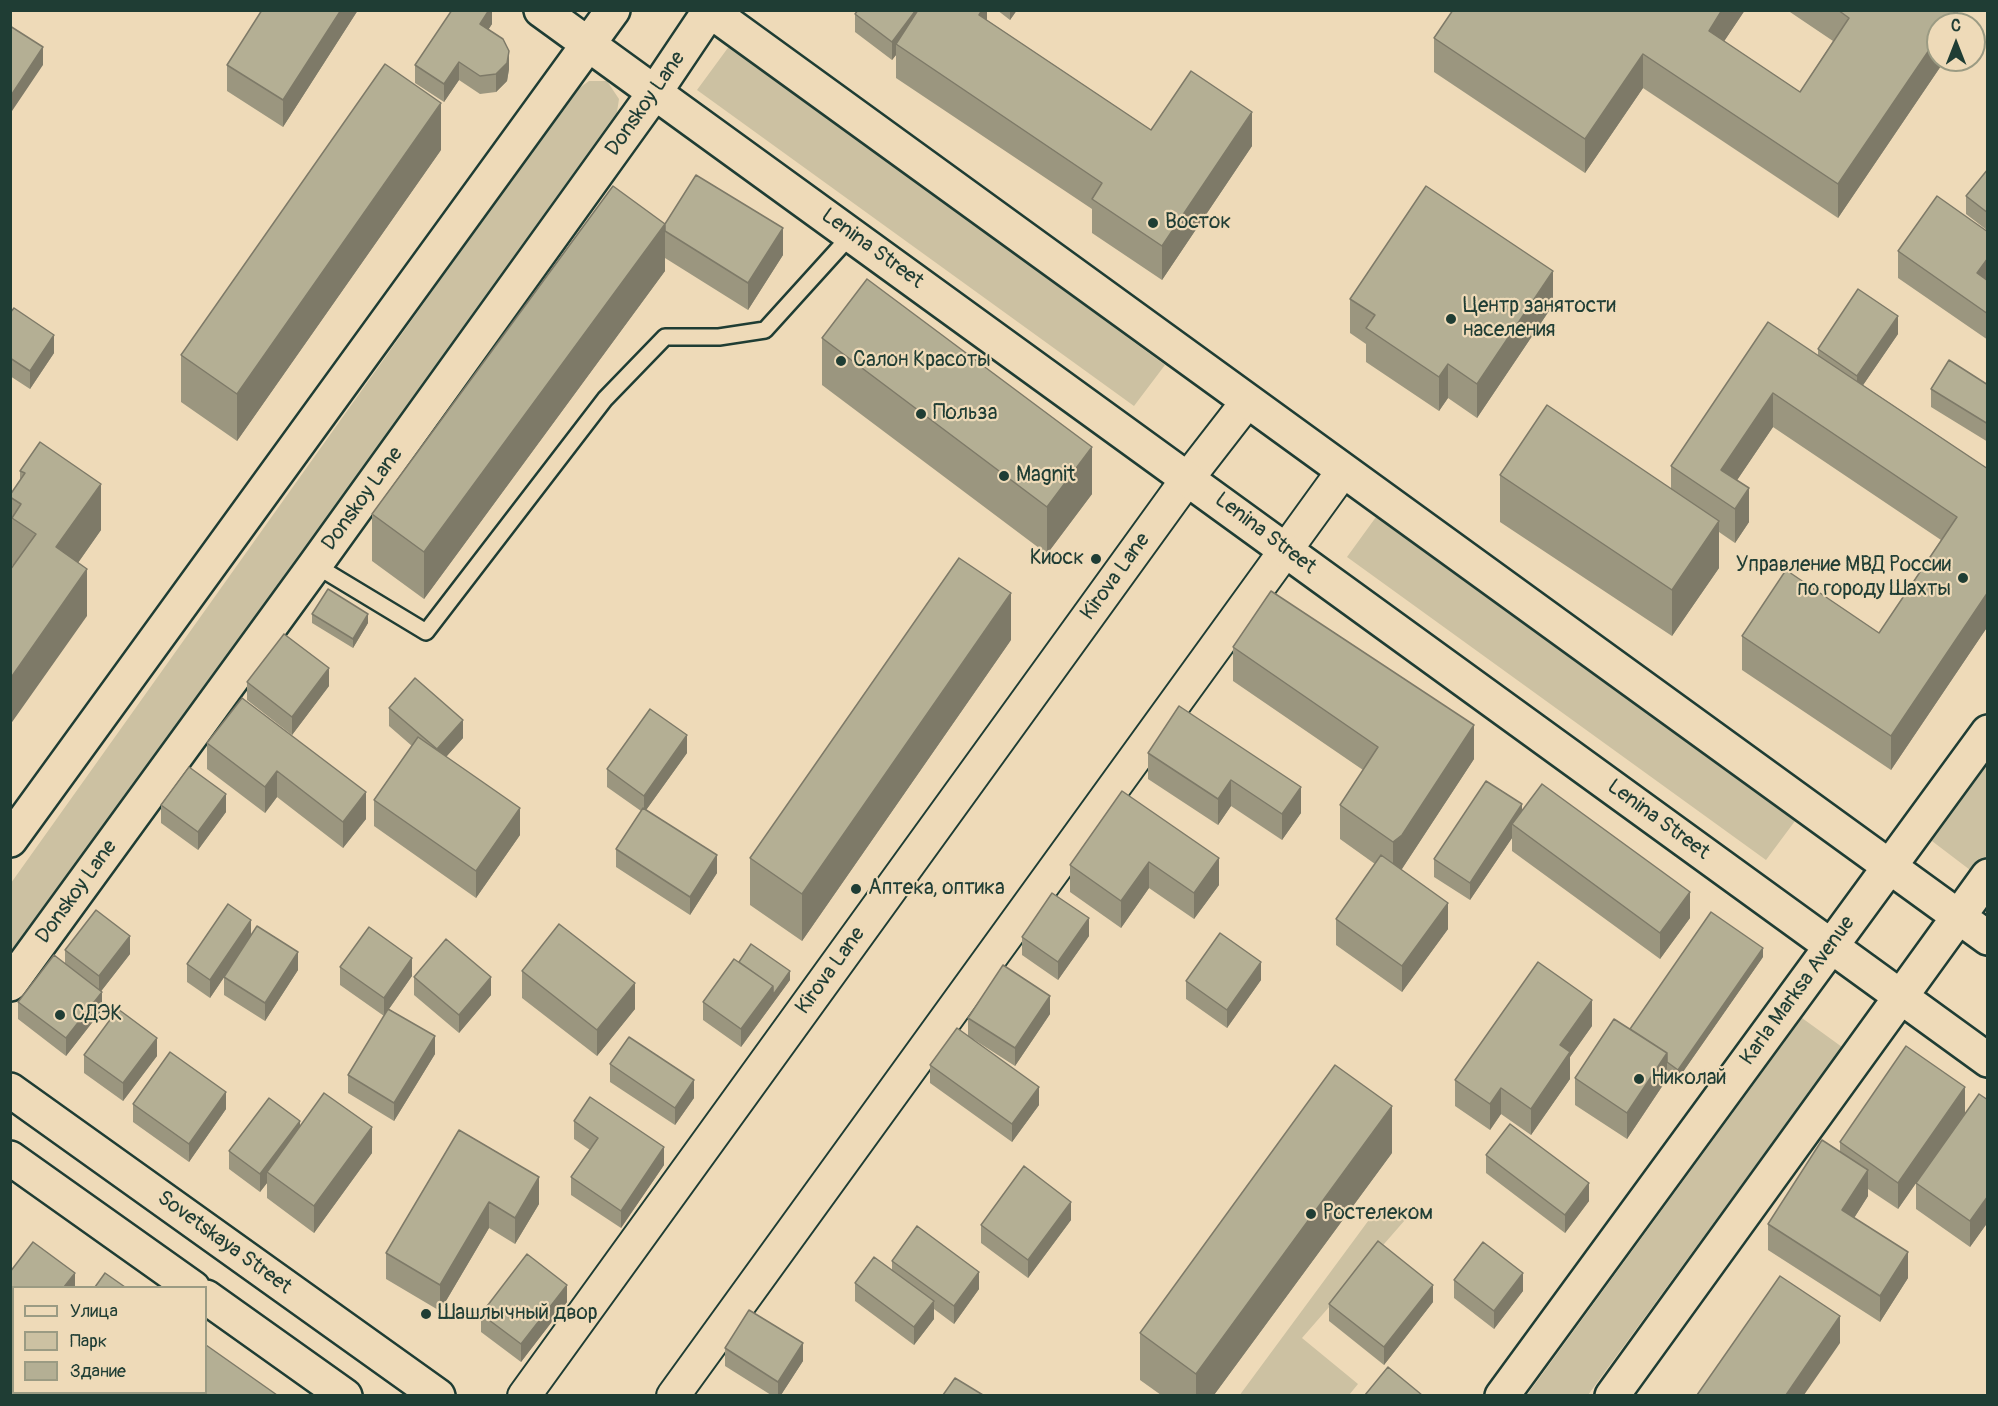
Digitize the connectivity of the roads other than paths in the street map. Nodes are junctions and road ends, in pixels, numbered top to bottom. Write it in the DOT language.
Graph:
graph roads {
  1 [pos="541,10"];
  2 [pos="613,10"];
  3 [pos="709,11"];
  4 [pos="589,44"];
  5 [pos="655,92"];
  6 [pos="852,234"];
  7 [pos="1247,402"];
  8 [pos="1343,471"];
  9 [pos="1188,478"];
  10 [pos="1287,552"];
  11 [pos="315,565"];
  12 [pos="1988,732"];
  13 [pos="10,840"];
  14 [pos="1888,868"];
  15 [pos="1988,876"];
  16 [pos="1958,917"];
  17 [pos="1988,938"];
  18 [pos="1832,945"];
  19 [pos="10,984"];
  20 [pos="1900,996"];
  21 [pos="1988,1060"];
  22 [pos="10,1090"];
  23 [pos="10,1158"];
  24 [pos="192,1286"];
  25 [pos="207,1298"];
  26 [pos="345,1395"];
  27 [pos="438,1395"];
  28 [pos="524,1395"];
  29 [pos="673,1395"];
  30 [pos="1502,1395"];
  31 [pos="1612,1395"];
  1 -- 4 [label="main road, Lenina Street"];
  2 -- 4 [label="main road"];
  3 -- 5 [label="main road, Donskoy Lane"];
  3 -- 7 [label="main road"];
  4 -- 5 [label="main road, Lenina Street"];
  4 -- 13 [label="main road"];
  5 -- 6 [label="main road, Lenina Street"];
  5 -- 11 [label="main road, Donskoy Lane"];
  6 -- 9 [label="main road, Lenina Street"];
  6 -- 11 [label="lane"];
  7 -- 8 [label="main road"];
  7 -- 9 [label="street, Kirova Lane"];
  8 -- 10 [label="street"];
  8 -- 14 [label="main road"];
  9 -- 10 [label="main road, Lenina Street"];
  9 -- 28 [label="street, Kirova Lane"];
  10 -- 18 [label="main road, Lenina Street"];
  10 -- 29 [label="street"];
  11 -- 19 [label="main road, Donskoy Lane"];
  12 -- 14 [label="main road, Karla Marksa Avenue"];
  14 -- 16 [label="main road"];
  14 -- 18 [label="main road, Karla Marksa Avenue"];
  15 -- 16 [label="main road"];
  16 -- 17 [label="main road"];
  16 -- 20 [label="main road"];
  18 -- 20 [label="main road, Lenina Street"];
  18 -- 30 [label="main road, Karla Marksa Avenue"];
  20 -- 21 [label="main road, Lenina Street"];
  20 -- 31 [label="main road"];
  22 -- 27 [label="main road, Sovetskaya Street"];
  23 -- 24 [label="main road"];
  25 -- 26 [label="main road"];
}
